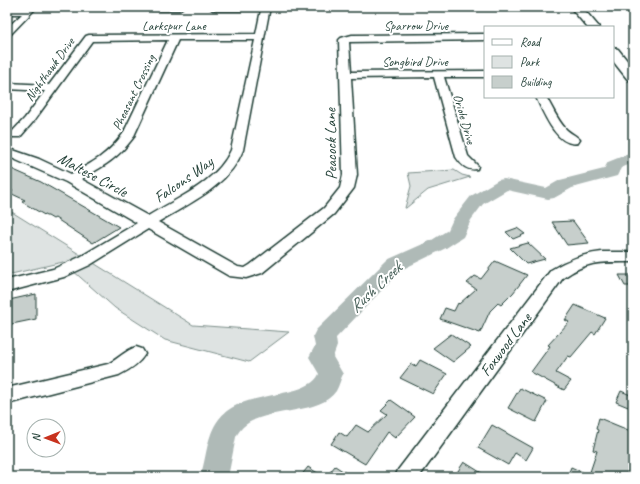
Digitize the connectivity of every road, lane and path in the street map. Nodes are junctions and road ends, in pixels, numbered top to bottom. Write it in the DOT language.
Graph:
graph roads {
  1 [pos="122,7"];
  2 [pos="179,7"];
  3 [pos="213,7"];
  4 [pos="266,7"];
  5 [pos="576,7"];
  6 [pos="31,9"];
  7 [pos="7,11"];
  8 [pos="592,26"];
  9 [pos="7,33"];
  10 [pos="484,37"];
  11 [pos="89,38"];
  12 [pos="174,38"];
  13 [pos="260,38"];
  14 [pos="346,39"];
  15 [pos="614,53"];
  16 [pos="484,74"];
  17 [pos="345,75"];
  18 [pos="438,75"];
  19 [pos="633,77"];
  20 [pos="7,86"];
  21 [pos="52,88"];
  22 [pos="542,98"];
  23 [pos="16,134"];
  24 [pos="574,140"];
  25 [pos="7,152"];
  26 [pos="472,166"];
  27 [pos="71,179"];
  28 [pos="149,223"];
  29 [pos="633,257"];
  30 [pos="246,273"];
  31 [pos="7,286"];
  32 [pos="136,354"];
  33 [pos="7,396"];
  34 [pos="406,477"];
  1 -- 2 [label="street"];
  3 -- 4 [label="street"];
  4 -- 13 [label="street, Falcons Way"];
  5 -- 8 [label="main road"];
  6 -- 7 [label="street"];
  6 -- 9 [label="street"];
  10 -- 14 [label="street, Sparrow Drive"];
  11 -- 12 [label="street, Larkspur Lane"];
  11 -- 21 [label="street, Nighthawk Drive"];
  12 -- 13 [label="street, Larkspur Lane"];
  12 -- 27 [label="street, Pheasant Crossing"];
  13 -- 28 [label="street, Falcons Way"];
  14 -- 17 [label="street, Peacock Lane"];
  15 -- 19 [label="main road"];
  16 -- 18 [label="street, Songbird Drive"];
  17 -- 18 [label="street, Songbird Drive"];
  17 -- 30 [label="street, Peacock Lane"];
  18 -- 26 [label="street, Oriole Drive"];
  20 -- 21 [label="street"];
  21 -- 23 [label="street, Nighthawk Drive"];
  22 -- 24 [label="street"];
  25 -- 27 [label="street, Maltese Circle"];
  27 -- 28 [label="street, Maltese Circle"];
  28 -- 30 [label="street, Maltese Circle"];
  28 -- 31 [label="street, Falcons Way"];
  29 -- 34 [label="street, Foxwood Lane"];
  32 -- 33 [label="street"];
}
